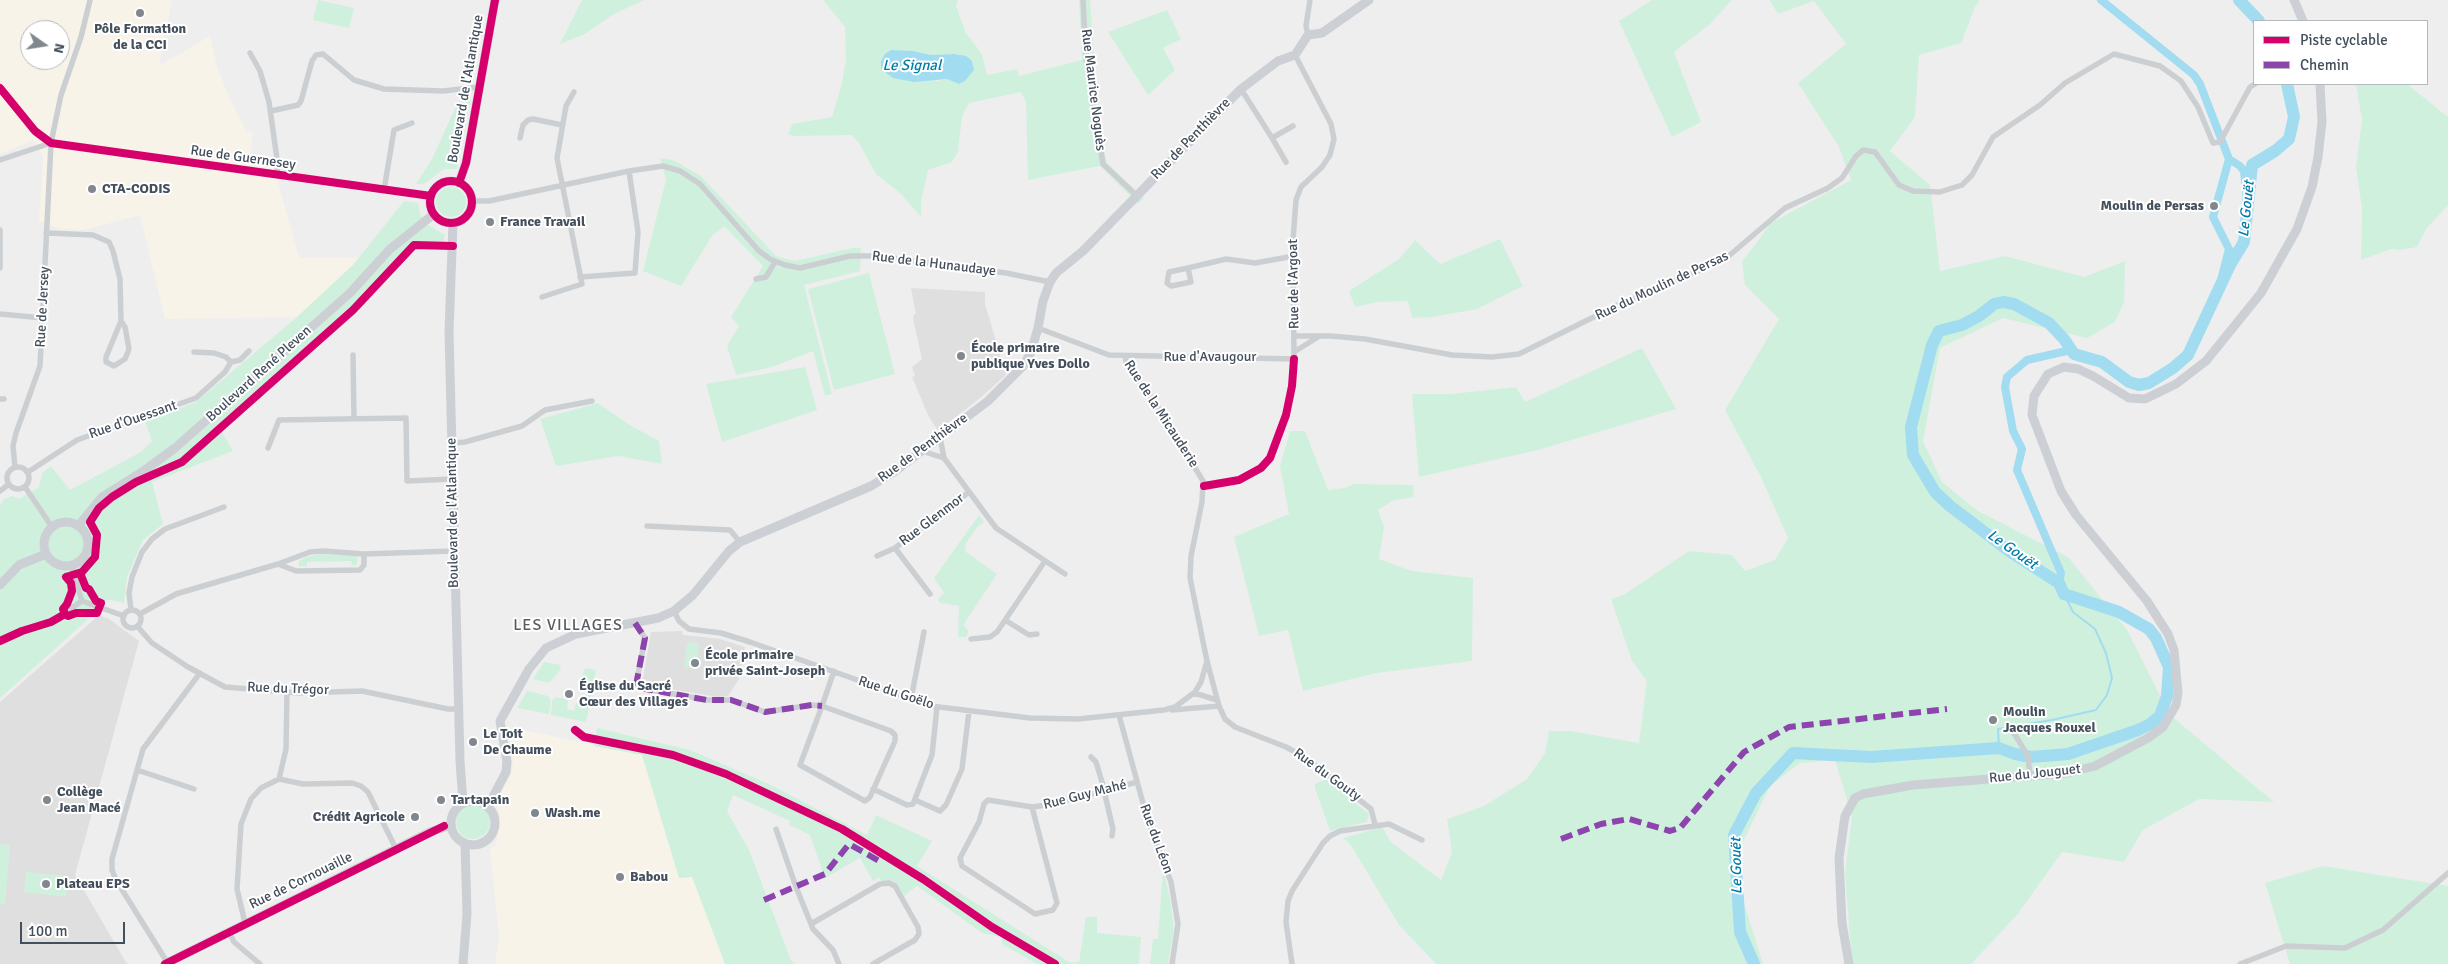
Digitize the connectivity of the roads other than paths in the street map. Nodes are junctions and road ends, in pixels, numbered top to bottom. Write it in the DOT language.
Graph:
graph roads {
  1 [pos="90,0"];
  2 [pos="495,0"];
  3 [pos="1083,0"];
  4 [pos="1310,0"];
  5 [pos="1369,0"];
  6 [pos="2294,0"];
  7 [pos="2303,20"];
  8 [pos="1308,35"];
  9 [pos="250,53"];
  10 [pos="1295,55"];
  11 [pos="2253,85"];
  12 [pos="2320,85"];
  13 [pos="479,87"];
  14 [pos="0,88"];
  15 [pos="1241,88"];
  16 [pos="574,92"];
  17 [pos="271,111"];
  18 [pos="412,123"];
  19 [pos="562,125"];
  20 [pos="1293,126"];
  21 [pos="520,138"];
  22 [pos="1272,138"];
  23 [pos="51,143"];
  24 [pos="0,160"];
  25 [pos="1286,162"];
  26 [pos="629,171"];
  27 [pos="276,175"];
  28 [pos="459,183"];
  29 [pos="562,185"];
  30 [pos="384,190"];
  31 [pos="431,196"];
  32 [pos="1137,196"];
  33 [pos="472,201"];
  34 [pos="434,214"];
  35 [pos="453,223"];
  36 [pos="0,230"];
  37 [pos="46,233"];
  38 [pos="1294,256"];
  39 [pos="775,262"];
  40 [pos="0,268"];
  41 [pos="1188,268"];
  42 [pos="580,277"];
  43 [pos="756,279"];
  44 [pos="1050,282"];
  45 [pos="542,297"];
  46 [pos="0,314"];
  47 [pos="43,318"];
  48 [pos="120,320"];
  49 [pos="1038,328"];
  50 [pos="1295,336"];
  51 [pos="1318,336"];
  52 [pos="249,351"];
  53 [pos="194,352"];
  54 [pos="1294,352"];
  55 [pos="354,355"];
  56 [pos="1125,356"];
  57 [pos="1294,359"];
  58 [pos="231,362"];
  59 [pos="592,401"];
  60 [pos="354,418"];
  61 [pos="940,437"];
  62 [pos="452,443"];
  63 [pos="268,448"];
  64 [pos="925,449"];
  65 [pos="944,458"];
  66 [pos="15,467"];
  67 [pos="28,472"];
  68 [pos="452,480"];
  69 [pos="9,484"];
  70 [pos="1204,486"];
  71 [pos="25,487"];
  72 [pos="0,491"];
  73 [pos="969,492"];
  74 [pos="224,506"];
  75 [pos="78,526"];
  76 [pos="647,526"];
  77 [pos="52,527"];
  78 [pos="740,542"];
  79 [pos="895,548"];
  80 [pos="454,551"];
  81 [pos="46,554"];
  82 [pos="364,554"];
  83 [pos="877,556"];
  84 [pos="1045,561"];
  85 [pos="278,564"];
  86 [pos="71,565"];
  87 [pos="1065,574"];
  88 [pos="0,585"];
  89 [pos="930,594"];
  90 [pos="82,601"];
  91 [pos="131,610"];
  92 [pos="674,611"];
  93 [pos="140,614"];
  94 [pos="124,616"];
  95 [pos="1005,620"];
  96 [pos="635,623"];
  97 [pos="137,626"];
  98 [pos="924,632"];
  99 [pos="1037,634"];
  100 [pos="971,639"];
  101 [pos="0,641"];
  102 [pos="1207,660"];
  103 [pos="834,671"];
  104 [pos="200,673"];
  105 [pos="288,692"];
  106 [pos="1194,693"];
  107 [pos="912,699"];
  108 [pos="1218,703"];
  109 [pos="822,706"];
  110 [pos="937,707"];
  111 [pos="458,709"];
  112 [pos="1164,710"];
  113 [pos="969,711"];
  114 [pos="1119,715"];
  115 [pos="2010,727"];
  116 [pos="1091,758"];
  117 [pos="137,770"];
  118 [pos="2030,772"];
  119 [pos="280,779"];
  120 [pos="1137,782"];
  121 [pos="194,789"];
  122 [pos="873,789"];
  123 [pos="1104,790"];
  124 [pos="914,800"];
  125 [pos="463,803"];
  126 [pos="488,806"];
  127 [pos="1032,807"];
  128 [pos="1375,824"];
  129 [pos="451,825"];
  130 [pos="776,829"];
  131 [pos="1112,836"];
  132 [pos="1422,840"];
  133 [pos="465,843"];
  134 [pos="396,849"];
  135 [pos="2448,874"];
  136 [pos="245,923"];
  137 [pos="811,924"];
  138 [pos="229,932"];
  139 [pos="166,963"];
  140 [pos="260,964"];
  141 [pos="463,964"];
  142 [pos="839,964"];
  143 [pos="873,964"];
  144 [pos="1172,964"];
  145 [pos="1292,964"];
  146 [pos="1849,964"];
  147 [pos="2240,964"];
  1 -- 23 [label="street, Rue de Jersey"];
  2 -- 13 [label="street, Boulevard de l'Atlantique"];
  3 -- 32 [label="street, Rue Maurice Noguès"];
  4 -- 8 [label="street"];
  5 -- 8 [label="street"];
  6 -- 7 [label="street"];
  8 -- 10 [label="street"];
  9 -- 17 [label="street"];
  10 -- 15 [label="street, Rue de Penthièvre"];
  10 -- 38 [label="street, Rue de l'Argoat"];
  11 -- 51 [label="street, Rue du Moulin de Persas"];
  12 -- 118 [label="street, Rue du Jouguet"];
  13 -- 17 [label="street"];
  13 -- 28 [label="street, Boulevard de l'Atlantique"];
  14 -- 23 [label="street"];
  15 -- 22 [label="street"];
  15 -- 32 [label="street, Rue de Penthièvre"];
  16 -- 19 [label="street"];
  17 -- 27 [label="street"];
  18 -- 30 [label="street"];
  19 -- 21 [label="street"];
  19 -- 29 [label="street"];
  20 -- 22 [label="street"];
  22 -- 25 [label="street"];
  23 -- 24 [label="street"];
  23 -- 27 [label="street, Rue de Guernesey"];
  23 -- 37 [label="street, Rue de Jersey"];
  26 -- 29 [label="street, Rue de la Hunaudaye"];
  26 -- 39 [label="street, Rue de la Hunaudaye"];
  26 -- 42 [label="street"];
  27 -- 30 [label="street, Rue de Guernesey"];
  28 -- 31 [label="street"];
  28 -- 33 [label="street"];
  29 -- 33 [label="street, Rue de la Hunaudaye"];
  29 -- 42 [label="street"];
  30 -- 31 [label="street, Rue de Guernesey"];
  31 -- 34 [label="street"];
  32 -- 44 [label="street, Rue de Penthièvre"];
  33 -- 35 [label="street"];
  34 -- 35 [label="street"];
  34 -- 75 [label="street, Boulevard René Pleven"];
  35 -- 62 [label="street, Boulevard de l'Atlantique"];
  36 -- 40 [label="street"];
  37 -- 47 [label="street, Rue de Jersey"];
  37 -- 48 [label="street"];
  38 -- 41 [label="street"];
  38 -- 50 [label="street, Rue de l'Argoat"];
  39 -- 43 [label="street"];
  39 -- 44 [label="street, Rue de la Hunaudaye"];
  42 -- 45 [label="street"];
  44 -- 49 [label="street, Rue de Penthièvre"];
  46 -- 47 [label="street"];
  47 -- 66 [label="street, Rue de Jersey"];
  48 -- 48 [label="street"];
  49 -- 56 [label="street, Rue de la Micauderie"];
  49 -- 61 [label="street, Rue de Penthièvre"];
  50 -- 51 [label="street, Rue du Moulin de Persas"];
  50 -- 54 [label="street, Rue de l'Argoat"];
  51 -- 54 [label="street"];
  52 -- 58 [label="street, Rue d'Ouessant"];
  53 -- 58 [label="street"];
  54 -- 57 [label="street, Rue de l'Argoat"];
  55 -- 60 [label="street"];
  56 -- 57 [label="street, Rue d'Avaugour"];
  56 -- 70 [label="street, Rue de la Micauderie"];
  57 -- 70 [label="street, Rue de l'Argoat"];
  58 -- 67 [label="street, Rue d'Ouessant"];
  59 -- 62 [label="street"];
  60 -- 63 [label="street"];
  60 -- 68 [label="street"];
  61 -- 64 [label="street, Rue de Penthièvre"];
  61 -- 65 [label="street"];
  62 -- 68 [label="street, Boulevard de l'Atlantique"];
  64 -- 65 [label="street"];
  64 -- 78 [label="street, Rue de Penthièvre"];
  65 -- 73 [label="street"];
  66 -- 67 [label="street"];
  66 -- 69 [label="street"];
  67 -- 71 [label="street"];
  68 -- 80 [label="street, Boulevard de l'Atlantique"];
  69 -- 71 [label="street"];
  69 -- 72 [label="street"];
  70 -- 102 [label="street"];
  71 -- 77 [label="street"];
  73 -- 79 [label="street, Rue Glenmor"];
  73 -- 84 [label="street"];
  74 -- 91 [label="street"];
  75 -- 77 [label="street"];
  75 -- 86 [label="street"];
  76 -- 78 [label="street"];
  77 -- 81 [label="street"];
  78 -- 92 [label="street, Rue de Penthièvre"];
  79 -- 83 [label="street, Rue Glenmor"];
  79 -- 89 [label="street, Rue Glenmor"];
  80 -- 82 [label="street"];
  80 -- 111 [label="street, Boulevard de l'Atlantique"];
  81 -- 86 [label="street"];
  81 -- 88 [label="street"];
  82 -- 85 [label="street"];
  82 -- 85 [label="street"];
  84 -- 87 [label="street"];
  84 -- 95 [label="street"];
  85 -- 93 [label="street"];
  86 -- 90 [label="street"];
  90 -- 94 [label="street"];
  90 -- 101 [label="street"];
  91 -- 93 [label="street"];
  91 -- 94 [label="street"];
  92 -- 96 [label="street, Rue de Penthièvre"];
  92 -- 103 [label="street, Rue du Goëlo"];
  93 -- 97 [label="street"];
  94 -- 97 [label="street"];
  95 -- 99 [label="street"];
  95 -- 100 [label="street"];
  96 -- 109 [label="street"];
  96 -- 126 [label="street, Rue de Penthièvre"];
  97 -- 104 [label="street, Rue du Trégor"];
  98 -- 107 [label="street"];
  102 -- 106 [label="street"];
  102 -- 108 [label="street"];
  103 -- 107 [label="street, Rue du Goëlo"];
  103 -- 109 [label="street"];
  104 -- 105 [label="street, Rue du Trégor"];
  104 -- 117 [label="street"];
  105 -- 111 [label="street, Rue du Trégor"];
  105 -- 119 [label="street"];
  106 -- 108 [label="street"];
  106 -- 112 [label="street, Rue du Goëlo"];
  107 -- 110 [label="street, Rue du Goëlo"];
  108 -- 112 [label="street, Rue du Goëlo"];
  108 -- 128 [label="street, Rue du Gouty"];
  109 -- 122 [label="street"];
  109 -- 122 [label="street"];
  110 -- 113 [label="street, Rue du Goëlo"];
  110 -- 124 [label="street"];
  111 -- 125 [label="street, Boulevard de l'Atlantique"];
  112 -- 114 [label="street, Rue du Goëlo"];
  113 -- 114 [label="street, Rue du Goëlo"];
  113 -- 124 [label="street"];
  114 -- 120 [label="street, Rue du Léon"];
  115 -- 118 [label="street"];
  116 -- 123 [label="street"];
  117 -- 121 [label="street"];
  117 -- 139 [label="street"];
  118 -- 146 [label="street, Rue du Jouguet"];
  119 -- 134 [label="street"];
  119 -- 136 [label="street"];
  120 -- 123 [label="street, Rue Guy Mahé"];
  120 -- 144 [label="street, Rue du Léon"];
  122 -- 124 [label="street"];
  123 -- 127 [label="street, Rue Guy Mahé"];
  123 -- 131 [label="street"];
  125 -- 126 [label="street"];
  125 -- 129 [label="street"];
  126 -- 133 [label="street"];
  127 -- 127 [label="street, Rue Guy Mahé"];
  128 -- 132 [label="street"];
  128 -- 145 [label="street"];
  129 -- 133 [label="street"];
  129 -- 134 [label="street, Rue de Cornouaille"];
  130 -- 137 [label="street"];
  133 -- 141 [label="street"];
  134 -- 136 [label="street, Rue de Cornouaille"];
  135 -- 147 [label="street"];
  136 -- 138 [label="street, Rue de Cornouaille"];
  137 -- 142 [label="street"];
  137 -- 143 [label="street"];
  138 -- 139 [label="street, Rue de Cornouaille"];
  138 -- 140 [label="street"];
}
